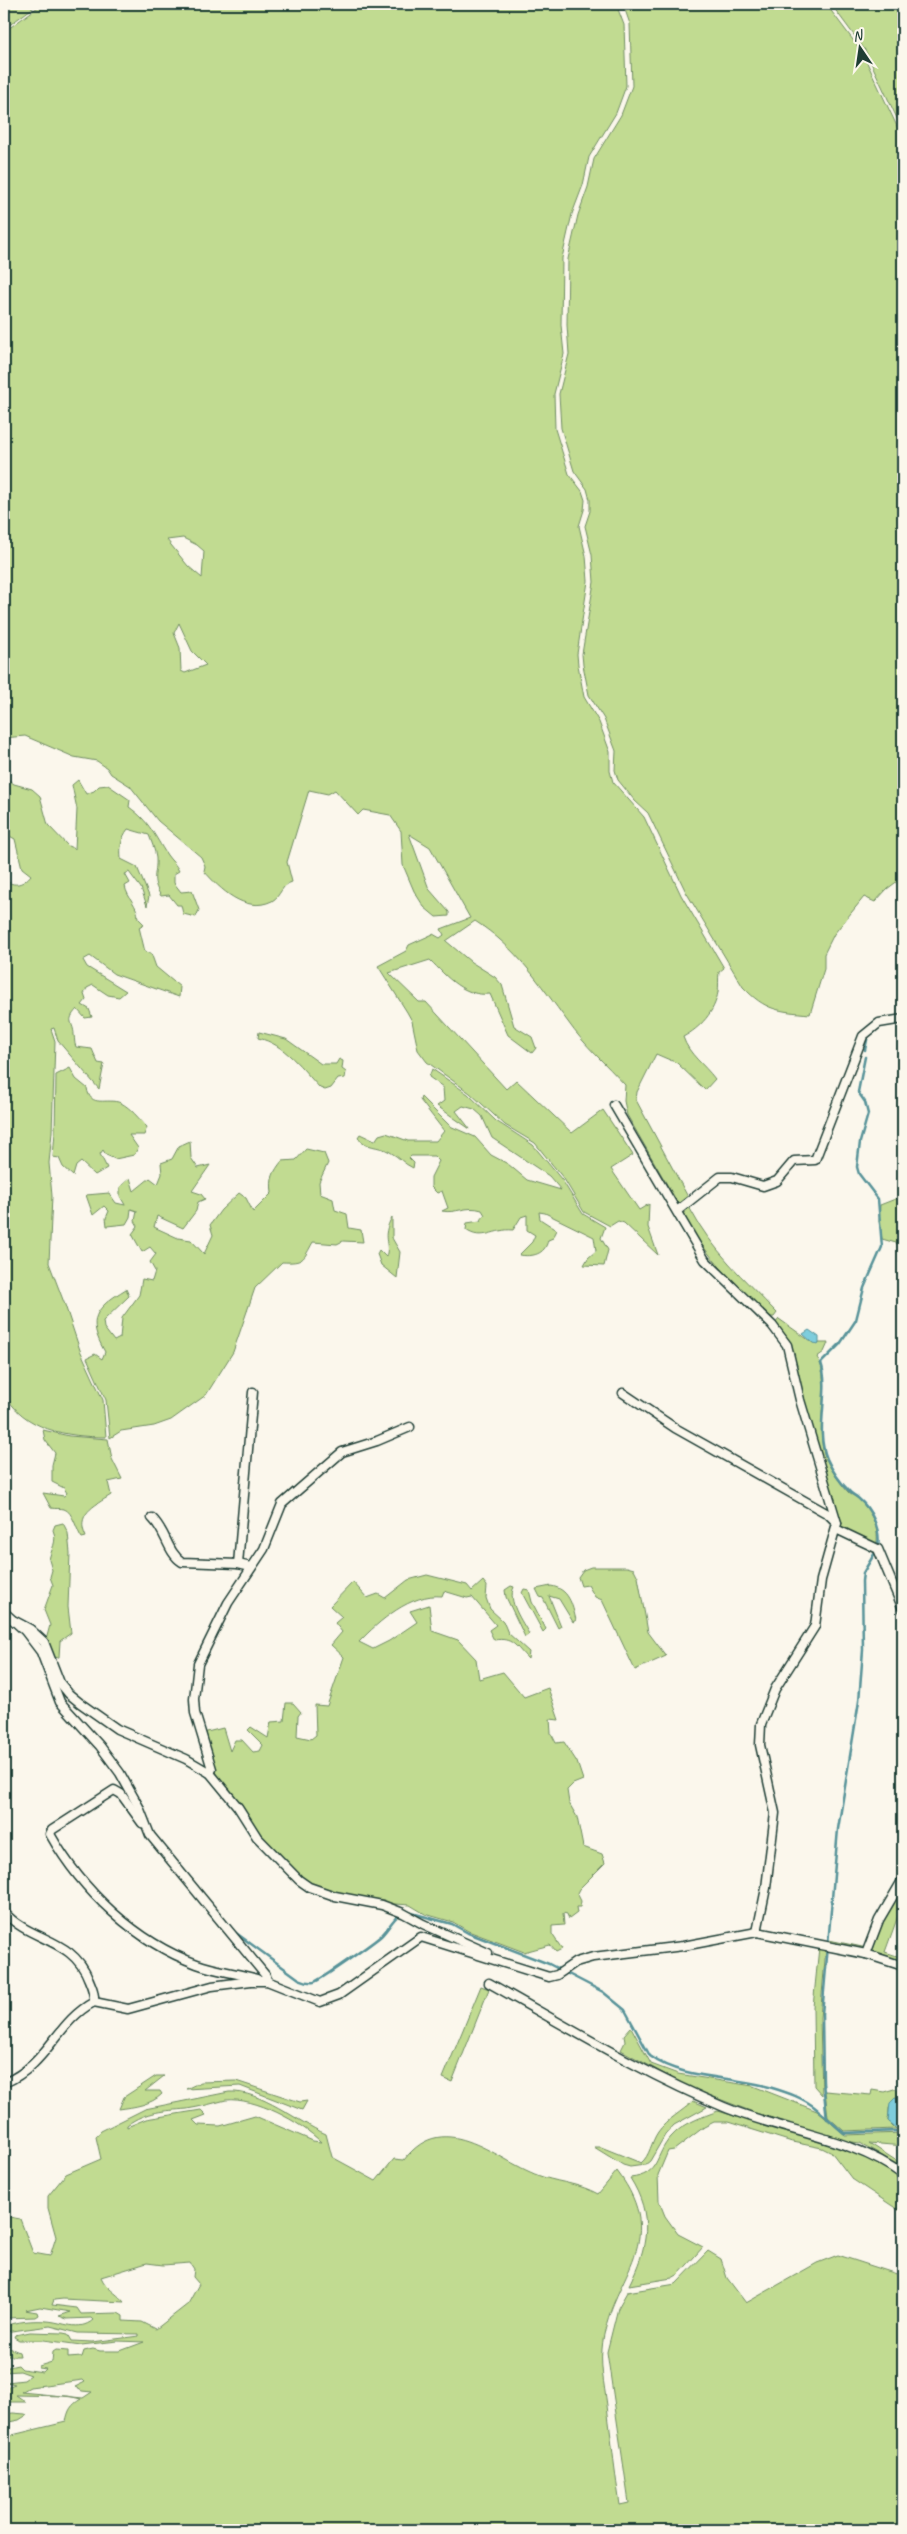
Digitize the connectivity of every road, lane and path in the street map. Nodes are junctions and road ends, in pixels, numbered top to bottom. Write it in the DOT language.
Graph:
graph roads {
  1 [pos="903,1019"];
  2 [pos="614,1105"];
  3 [pos="677,1211"];
  4 [pos="253,1392"];
  5 [pos="623,1394"];
  6 [pos="410,1427"];
  7 [pos="152,1518"];
  8 [pos="836,1526"];
  9 [pos="238,1564"];
  10 [pos="251,1567"];
  11 [pos="903,1609"];
  12 [pos="4,1612"];
  13 [pos="15,1621"];
  14 [pos="210,1773"];
  15 [pos="150,1835"];
  16 [pos="903,1879"];
  17 [pos="4,1912"];
  18 [pos="757,1932"];
  19 [pos="866,1954"];
  20 [pos="903,1966"];
  21 [pos="519,1967"];
  22 [pos="267,1982"];
  23 [pos="489,1983"];
  24 [pos="94,2002"];
  25 [pos="4,2083"];
  26 [pos="903,2175"];
  1 -- 3 [label="street"];
  2 -- 3 [label="street"];
  3 -- 8 [label="street"];
  4 -- 9 [label="street"];
  5 -- 8 [label="street"];
  6 -- 10 [label="street"];
  7 -- 9 [label="street"];
  8 -- 11 [label="street"];
  8 -- 18 [label="street"];
  9 -- 10 [label="street"];
  10 -- 14 [label="street"];
  12 -- 13 [label="street"];
  13 -- 14 [label="street"];
  13 -- 15 [label="street"];
  14 -- 21 [label="street"];
  15 -- 22 [label="street"];
  15 -- 22 [label="street"];
  16 -- 19 [label="street"];
  17 -- 24 [label="street"];
  18 -- 19 [label="street"];
  18 -- 21 [label="street"];
  19 -- 20 [label="street"];
  21 -- 22 [label="street"];
  22 -- 24 [label="street"];
  23 -- 26 [label="street"];
  24 -- 25 [label="street"];
}
